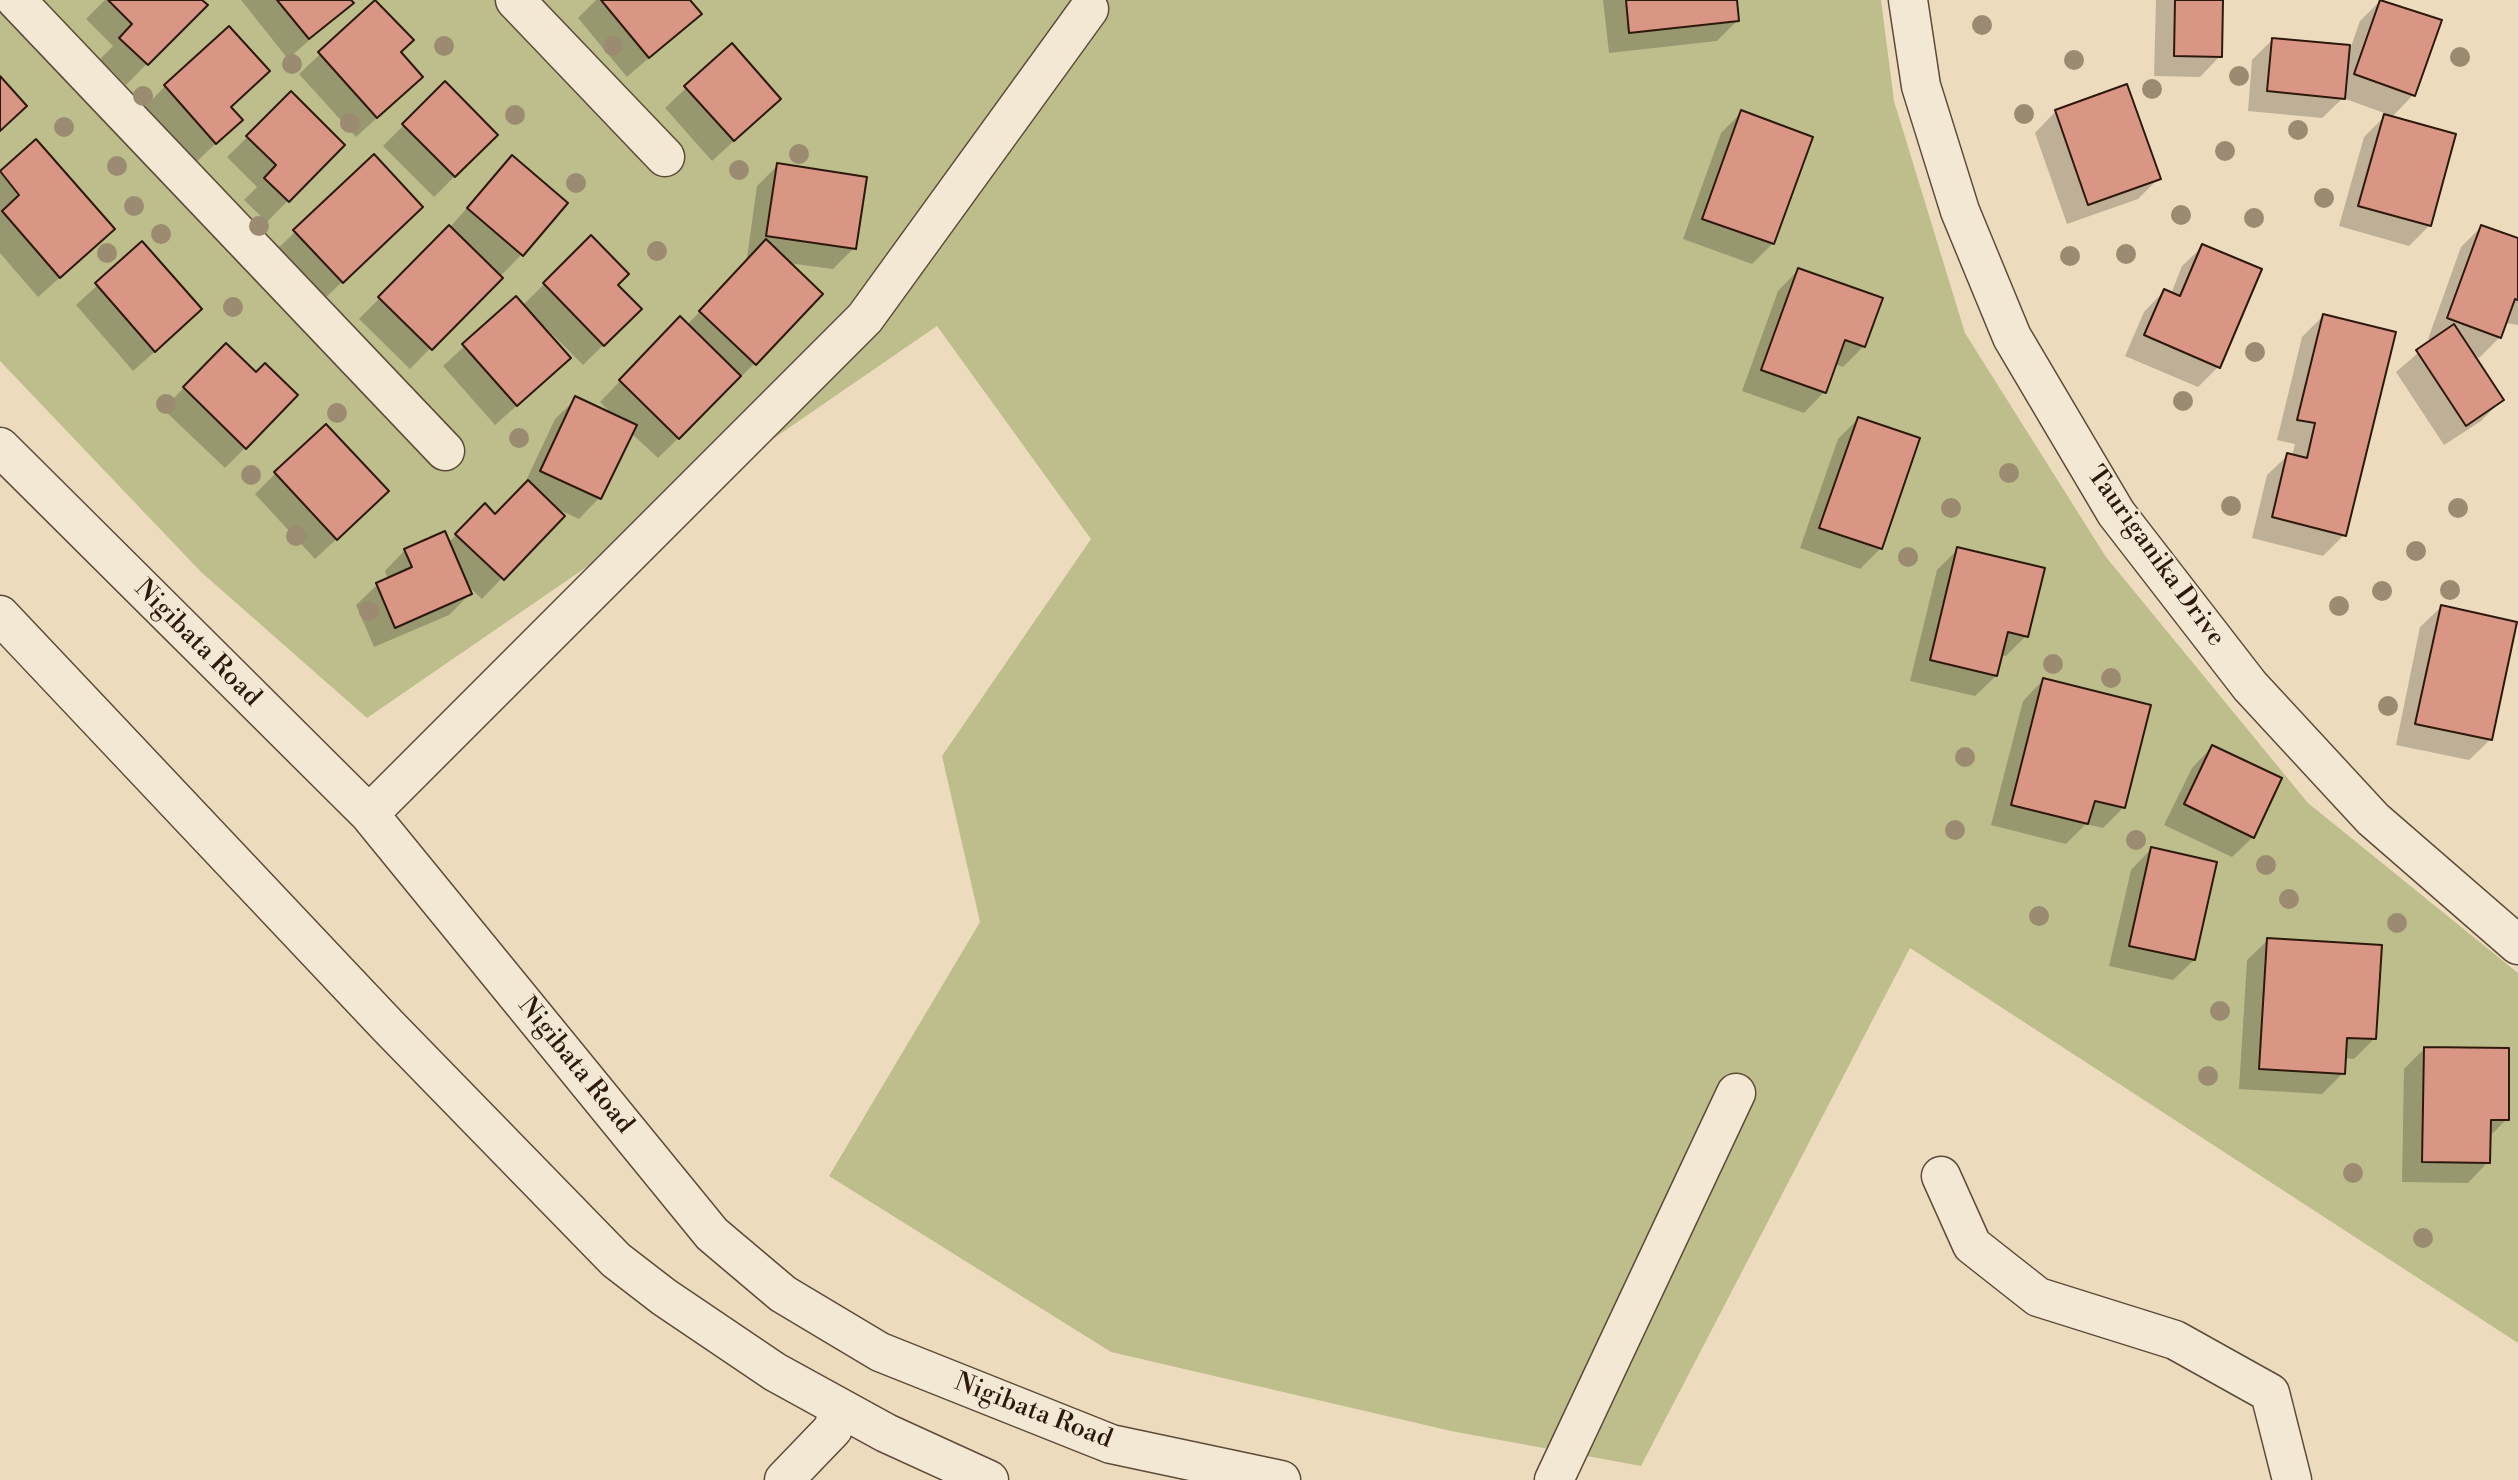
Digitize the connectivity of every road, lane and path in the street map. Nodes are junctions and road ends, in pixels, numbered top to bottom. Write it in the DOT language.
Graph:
graph roads {
  1 [pos="16,0"];
  2 [pos="515,0"];
  3 [pos="1908,0"];
  4 [pos="1089,9"];
  5 [pos="666,158"];
  6 [pos="0,447"];
  7 [pos="445,451"];
  8 [pos="0,615"];
  9 [pos="369,814"];
  10 [pos="2518,945"];
  11 [pos="1736,1093"];
  12 [pos="1941,1176"];
  13 [pos="839,1408"];
  14 [pos="784,1480"];
  15 [pos="989,1480"];
  16 [pos="1281,1480"];
  17 [pos="1554,1480"];
  18 [pos="2292,1480"];
  1 -- 7 [label="street"];
  2 -- 5 [label="street"];
  3 -- 10 [label="street, Tauriganika Drive"];
  4 -- 9 [label="street"];
  6 -- 9 [label="street, Nigibata Road"];
  8 -- 13 [label="street"];
  9 -- 16 [label="street, Nigibata Road"];
  11 -- 17 [label="street"];
  12 -- 18 [label="street"];
  13 -- 14 [label="street"];
  13 -- 15 [label="street"];
}
